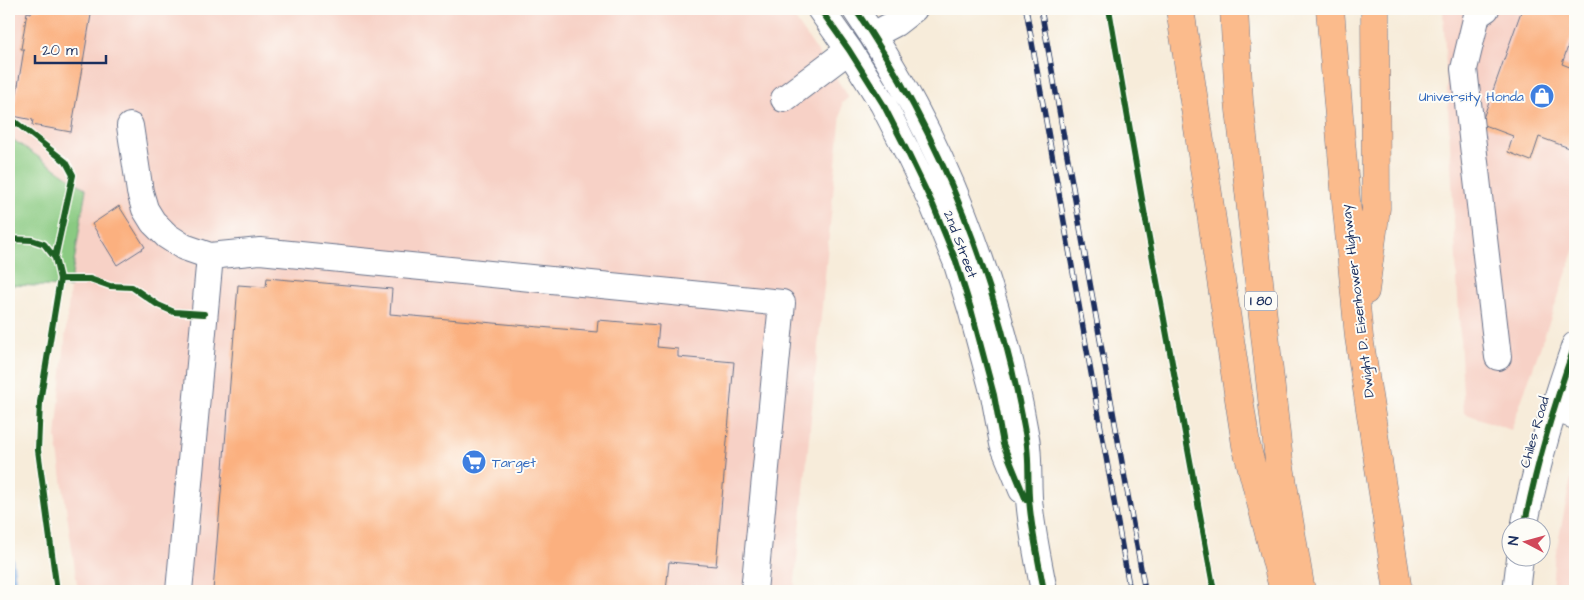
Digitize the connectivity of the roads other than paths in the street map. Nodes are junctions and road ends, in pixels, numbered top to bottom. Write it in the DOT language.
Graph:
graph roads {
  1 [pos="820,9"];
  2 [pos="855,9"];
  3 [pos="914,9"];
  4 [pos="1180,9"];
  5 [pos="1234,9"];
  6 [pos="1330,9"];
  7 [pos="1375,9"];
  8 [pos="1486,9"];
  9 [pos="873,35"];
  10 [pos="849,50"];
  11 [pos="784,99"];
  12 [pos="130,126"];
  13 [pos="210,256"];
  14 [pos="1359,337"];
  15 [pos="1575,345"];
  16 [pos="1498,356"];
  17 [pos="1564,412"];
  18 [pos="1030,510"];
  19 [pos="1526,518"];
  20 [pos="1519,568"];
  21 [pos="179,591"];
  22 [pos="754,591"];
  23 [pos="1044,591"];
  24 [pos="1284,591"];
  25 [pos="1301,591"];
  26 [pos="1398,591"];
  27 [pos="1516,591"];
  1 -- 10 [label="street, 2nd Street"];
  2 -- 9 [label="street, 2nd Street"];
  3 -- 9 [label="street"];
  4 -- 24 [label="highway"];
  5 -- 25 [label="highway, I 80"];
  6 -- 14 [label="highway, Dwight D. Eisenhower Highway"];
  7 -- 14 [label="highway"];
  8 -- 16 [label="street"];
  9 -- 18 [label="street, 2nd Street"];
  10 -- 11 [label="street"];
  10 -- 18 [label="street, 2nd Street"];
  12 -- 13 [label="street"];
  13 -- 21 [label="street"];
  13 -- 22 [label="street"];
  14 -- 26 [label="highway, Dwight D. Eisenhower Highway"];
  15 -- 17 [label="street, Chiles Road"];
  17 -- 19 [label="street, Chiles Road"];
  18 -- 23 [label="street, 2nd Street"];
  20 -- 27 [label="street"];
}
